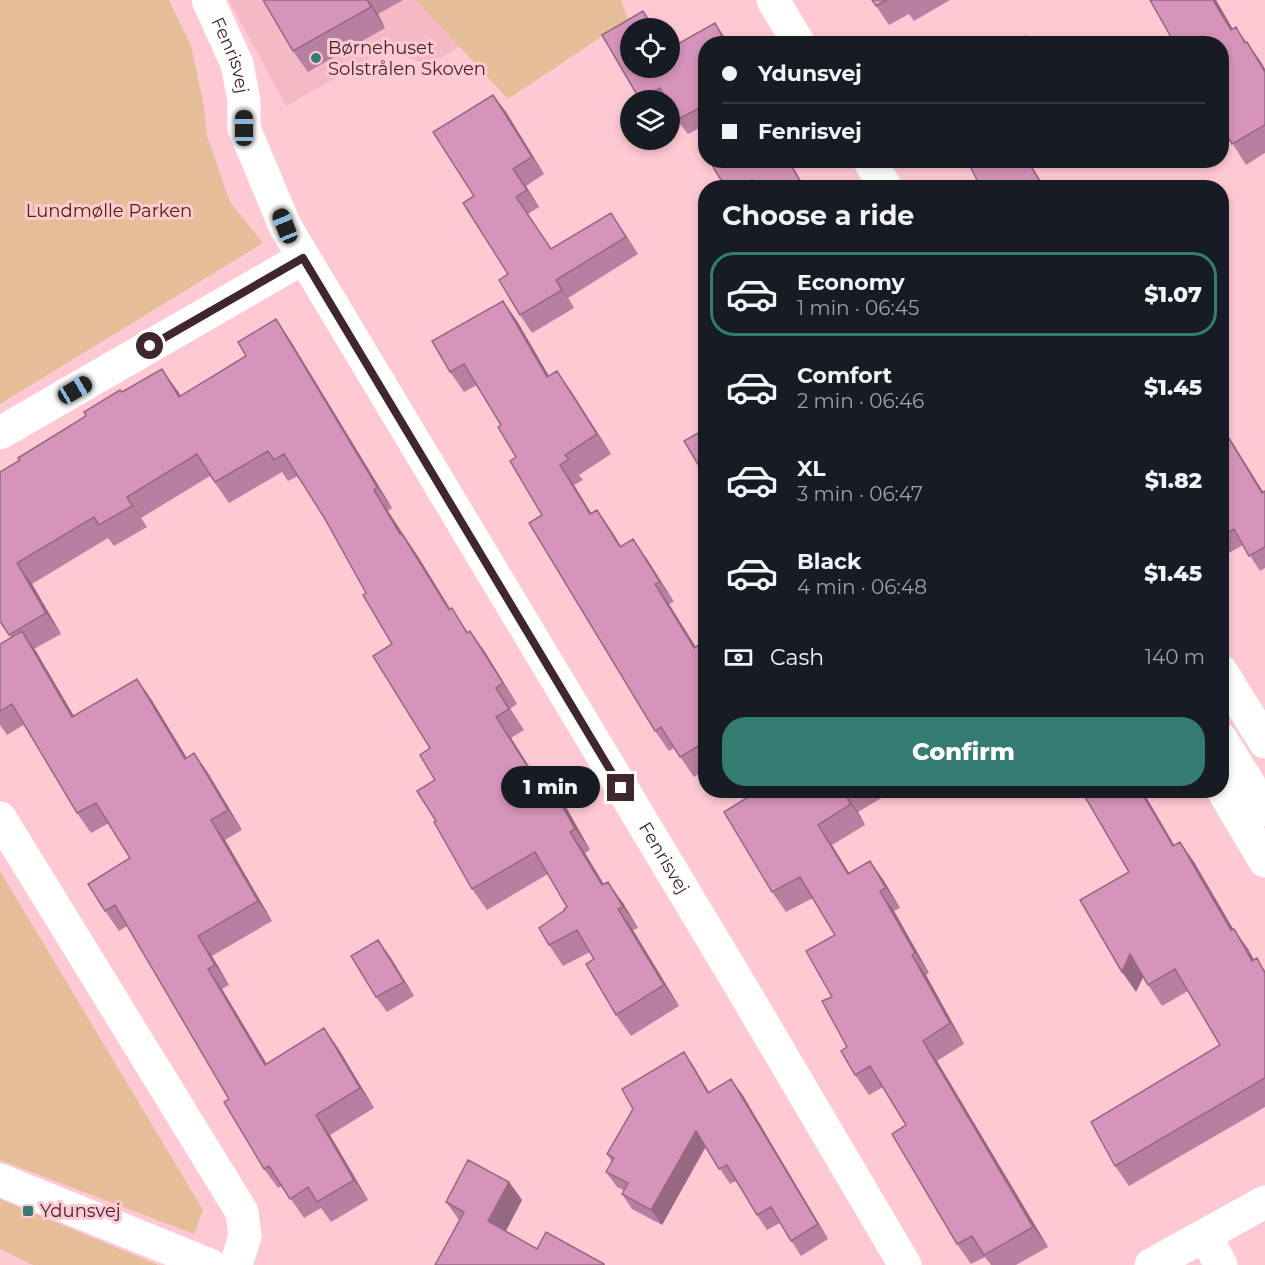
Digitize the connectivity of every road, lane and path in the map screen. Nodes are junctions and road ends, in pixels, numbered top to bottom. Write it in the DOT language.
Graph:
graph roads {
  1 [pos="208,0"];
  2 [pos="773,0"];
  3 [pos="794,36"];
  4 [pos="303,258"];
  5 [pos="0,433"];
  6 [pos="1229,684"];
  7 [pos="1265,742"];
  8 [pos="1229,754"];
  9 [pos="1229,792"];
  10 [pos="1259,812"];
  11 [pos="0,818"];
  12 [pos="1264,859"];
  13 [pos="0,1180"];
  14 [pos="1265,1202"];
  15 [pos="1205,1236"];
  16 [pos="210,1265"];
  17 [pos="236,1265"];
  18 [pos="905,1265"];
  19 [pos="1151,1265"];
  20 [pos="1221,1265"];
  1 -- 4 [label="street, Fenrisvej"];
  2 -- 3 [label="street"];
  4 -- 5 [label="street"];
  4 -- 18 [label="street, Fenrisvej"];
  6 -- 7 [label="street"];
  8 -- 10 [label="street"];
  9 -- 10 [label="street"];
  10 -- 12 [label="street"];
  11 -- 17 [label="street"];
  13 -- 16 [label="street"];
  14 -- 15 [label="street"];
  15 -- 19 [label="street"];
  15 -- 20 [label="street"];
}
